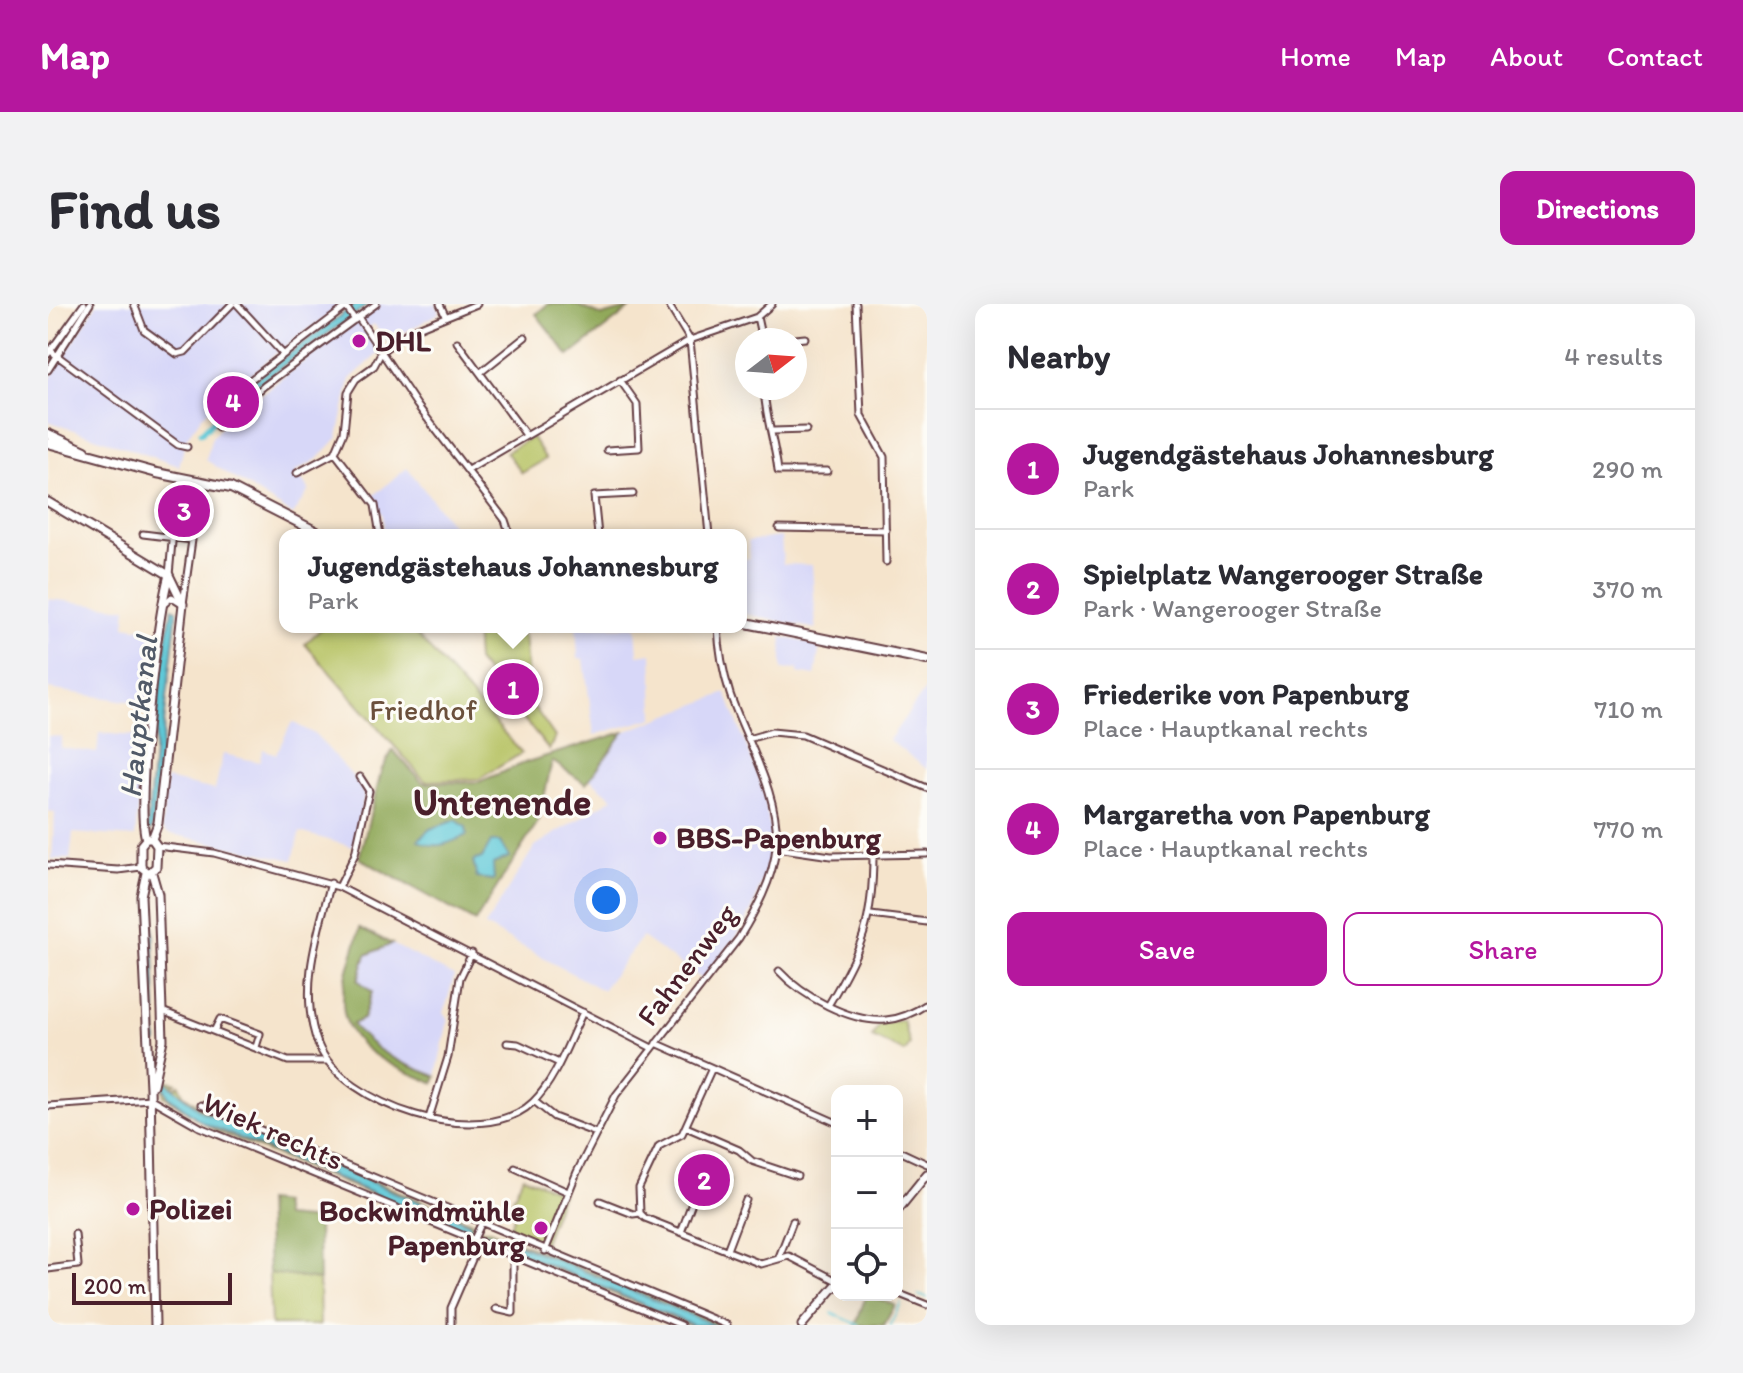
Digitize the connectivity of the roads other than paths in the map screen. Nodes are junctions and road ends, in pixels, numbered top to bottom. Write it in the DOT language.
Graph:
graph roads {
  1 [pos="87,304"];
  2 [pos="134,304"];
  3 [pos="235,304"];
  4 [pos="376,304"];
  5 [pos="440,304"];
  6 [pos="477,304"];
  7 [pos="668,304"];
  8 [pos="772,304"];
  9 [pos="856,304"];
  10 [pos="347,306"];
  11 [pos="445,315"];
  12 [pos="757,317"];
  13 [pos="355,318"];
  14 [pos="759,328"];
  15 [pos="525,337"];
  16 [pos="690,340"];
  17 [pos="457,342"];
  18 [pos="49,351"];
  19 [pos="382,351"];
  20 [pos="282,353"];
  21 [pos="58,356"];
  22 [pos="48,370"];
  23 [pos="481,372"];
  24 [pos="620,380"];
  25 [pos="225,399"];
  26 [pos="764,400"];
  27 [pos="218,428"];
  28 [pos="806,430"];
  29 [pos="773,431"];
  30 [pos="48,434"];
  31 [pos="526,435"];
  32 [pos="48,443"];
  33 [pos="187,447"];
  34 [pos="607,450"];
  35 [pos="335,453"];
  36 [pos="92,456"];
  37 [pos="468,470"];
  38 [pos="827,471"];
  39 [pos="297,473"];
  40 [pos="633,494"];
  41 [pos="48,502"];
  42 [pos="779,528"];
  43 [pos="311,529"];
  44 [pos="379,529"];
  45 [pos="508,529"];
  46 [pos="597,529"];
  47 [pos="708,529"];
  48 [pos="886,530"];
  49 [pos="143,534"];
  50 [pos="173,534"];
  51 [pos="886,562"];
  52 [pos="152,565"];
  53 [pos="169,575"];
  54 [pos="166,584"];
  55 [pos="182,591"];
  56 [pos="164,604"];
  57 [pos="183,604"];
  58 [pos="747,623"];
  59 [pos="719,633"];
  60 [pos="927,660"];
  61 [pos="748,739"];
  62 [pos="360,777"];
  63 [pos="927,788"];
  64 [pos="152,842"];
  65 [pos="776,848"];
  66 [pos="927,854"];
  67 [pos="873,855"];
  68 [pos="48,865"];
  69 [pos="147,871"];
  70 [pos="331,883"];
  71 [pos="339,887"];
  72 [pos="871,915"];
  73 [pos="927,922"];
  74 [pos="472,953"];
  75 [pos="779,971"];
  76 [pos="829,1004"];
  77 [pos="927,1004"];
  78 [pos="162,1011"];
  79 [pos="583,1012"];
  80 [pos="214,1031"];
  81 [pos="507,1043"];
  82 [pos="654,1045"];
  83 [pos="256,1047"];
  84 [pos="147,1050"];
  85 [pos="160,1054"];
  86 [pos="326,1061"];
  87 [pos="557,1062"];
  88 [pos="712,1068"];
  89 [pos="151,1099"];
  90 [pos="534,1101"];
  91 [pos="201,1105"];
  92 [pos="48,1106"];
  93 [pos="429,1118"];
  94 [pos="831,1120"];
  95 [pos="686,1127"];
  96 [pos="596,1133"];
  97 [pos="903,1153"];
  98 [pos="927,1164"];
  99 [pos="515,1168"];
  100 [pos="927,1174"];
  101 [pos="797,1176"];
  102 [pos="568,1192"];
  103 [pos="693,1200"];
  104 [pos="746,1200"];
  105 [pos="600,1201"];
  106 [pos="903,1204"];
  107 [pos="640,1213"];
  108 [pos="793,1221"];
  109 [pos="481,1224"];
  110 [pos="681,1232"];
  111 [pos="75,1234"];
  112 [pos="477,1240"];
  113 [pos="727,1250"];
  114 [pos="545,1251"];
  115 [pos="513,1256"];
  116 [pos="779,1257"];
  117 [pos="48,1269"];
  118 [pos="831,1279"];
  119 [pos="831,1289"];
  120 [pos="903,1295"];
  121 [pos="927,1305"];
  122 [pos="496,1309"];
  123 [pos="155,1325"];
  124 [pos="451,1325"];
  125 [pos="681,1325"];
  126 [pos="727,1325"];
  127 [pos="802,1325"];
  1 -- 18 [label="street"];
  1 -- 21 [label="street"];
  2 -- 3 [label="street"];
  3 -- 20 [label="street"];
  4 -- 13 [label="street"];
  5 -- 11 [label="street"];
  6 -- 11 [label="street"];
  7 -- 16 [label="street"];
  8 -- 12 [label="street"];
  9 -- 48 [label="street"];
  10 -- 13 [label="street"];
  10 -- 20 [label="street"];
  11 -- 19 [label="street"];
  12 -- 14 [label="street"];
  12 -- 16 [label="street"];
  13 -- 19 [label="street"];
  13 -- 27 [label="street"];
  15 -- 23 [label="street"];
  16 -- 24 [label="street"];
  16 -- 47 [label="street"];
  17 -- 23 [label="street"];
  18 -- 21 [label="street"];
  19 -- 35 [label="street"];
  19 -- 37 [label="street"];
  20 -- 25 [label="street"];
  21 -- 22 [label="street"];
  21 -- 33 [label="street"];
  23 -- 31 [label="street"];
  24 -- 31 [label="street"];
  24 -- 34 [label="street"];
  26 -- 29 [label="street"];
  28 -- 29 [label="street"];
  29 -- 38 [label="street"];
  30 -- 36 [label="main road"];
  31 -- 37 [label="street"];
  32 -- 36 [label="main road"];
  35 -- 39 [label="street"];
  35 -- 44 [label="street"];
  36 -- 43 [label="main road"];
  37 -- 45 [label="street"];
  40 -- 46 [label="street"];
  41 -- 52 [label="street"];
  42 -- 48 [label="street"];
  48 -- 51 [label="street"];
  49 -- 50 [label="street"];
  50 -- 53 [label="street"];
  50 -- 55 [label="street"];
  52 -- 53 [label="street"];
  52 -- 54 [label="street"];
  53 -- 54 [label="street"];
  53 -- 55 [label="street"];
  54 -- 55 [label="street"];
  54 -- 56 [label="street"];
  55 -- 57 [label="street"];
  56 -- 57 [label="street"];
  56 -- 64 [label="street"];
  57 -- 64 [label="street"];
  58 -- 60 [label="main road"];
  59 -- 61 [label="street, Fahnenweg"];
  61 -- 63 [label="street"];
  61 -- 65 [label="street, Fahnenweg"];
  62 -- 71 [label="street"];
  64 -- 69 [label="street"];
  64 -- 69 [label="street"];
  64 -- 70 [label="street"];
  65 -- 67 [label="street"];
  65 -- 82 [label="street, Fahnenweg"];
  66 -- 67 [label="street"];
  67 -- 72 [label="street"];
  68 -- 69 [label="street"];
  69 -- 78 [label="street"];
  69 -- 84 [label="street"];
  70 -- 71 [label="street"];
  70 -- 86 [label="street"];
  71 -- 74 [label="street"];
  72 -- 73 [label="street"];
  72 -- 76 [label="street"];
  74 -- 79 [label="street"];
  74 -- 93 [label="street"];
  75 -- 76 [label="street"];
  76 -- 77 [label="street"];
  78 -- 80 [label="street"];
  78 -- 85 [label="street"];
  79 -- 82 [label="street"];
  79 -- 87 [label="street"];
  80 -- 83 [label="street"];
  80 -- 83 [label="street"];
  81 -- 87 [label="street"];
  82 -- 88 [label="street"];
  82 -- 96 [label="street, Fahnenweg"];
  83 -- 86 [label="street"];
  84 -- 85 [label="street"];
  84 -- 89 [label="street"];
  85 -- 89 [label="street"];
  86 -- 93 [label="street"];
  87 -- 90 [label="street"];
  88 -- 94 [label="street"];
  88 -- 95 [label="street"];
  89 -- 92 [label="street"];
  89 -- 112 [label="street, Wiek rechts"];
  89 -- 123 [label="street"];
  90 -- 93 [label="street"];
  90 -- 96 [label="street"];
  91 -- 109 [label="street"];
  95 -- 101 [label="street"];
  95 -- 107 [label="street"];
  96 -- 102 [label="street, Fahnenweg"];
  97 -- 98 [label="street"];
  99 -- 102 [label="street"];
  100 -- 106 [label="street"];
  102 -- 114 [label="street, Fahnenweg"];
  103 -- 110 [label="street"];
  104 -- 113 [label="street"];
  105 -- 107 [label="street"];
  107 -- 110 [label="street"];
  108 -- 116 [label="street"];
  109 -- 112 [label="street"];
  109 -- 114 [label="street"];
  110 -- 113 [label="street"];
  111 -- 117 [label="street"];
  112 -- 115 [label="street, Wiek rechts"];
  112 -- 124 [label="street"];
  113 -- 116 [label="street"];
  114 -- 126 [label="street"];
  115 -- 122 [label="street"];
  115 -- 125 [label="street, Wiek rechts"];
  116 -- 118 [label="street"];
  119 -- 127 [label="street"];
  120 -- 121 [label="street"];
}
